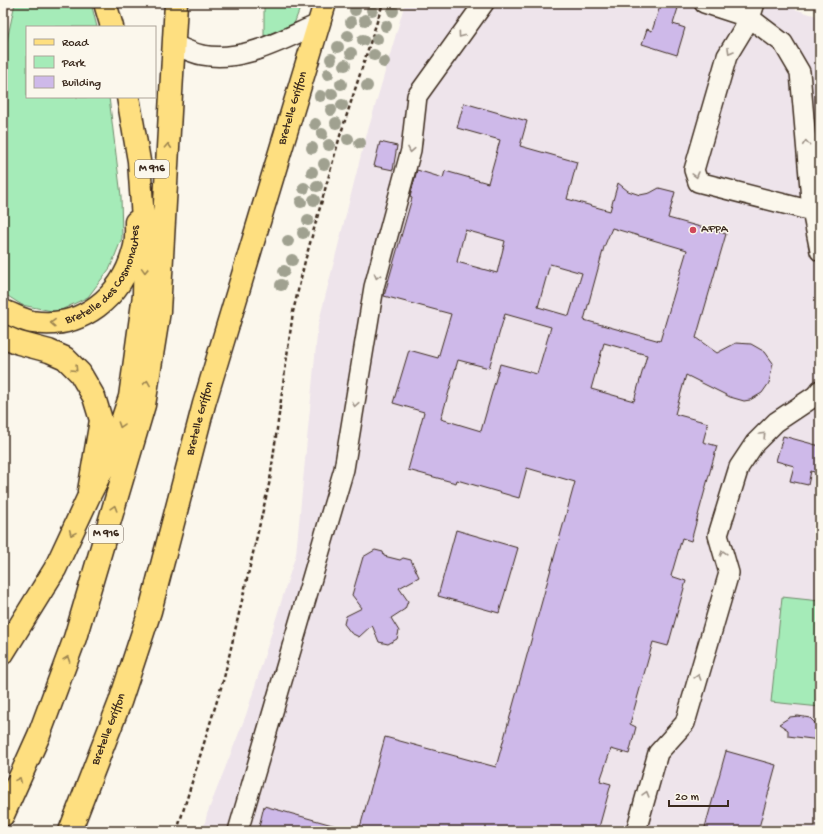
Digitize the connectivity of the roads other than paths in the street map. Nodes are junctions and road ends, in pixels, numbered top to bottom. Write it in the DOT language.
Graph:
graph roads {
  1 [pos="105,3"];
  2 [pos="114,3"];
  3 [pos="176,3"];
  4 [pos="325,3"];
  5 [pos="484,3"];
  6 [pos="704,3"];
  7 [pos="752,10"];
  8 [pos="318,24"];
  9 [pos="112,26"];
  10 [pos="121,26"];
  11 [pos="173,44"];
  12 [pos="128,98"];
  13 [pos="138,98"];
  14 [pos="139,161"];
  15 [pos="812,211"];
  16 [pos="162,241"];
  17 [pos="820,251"];
  18 [pos="3,311"];
  19 [pos="3,336"];
  20 [pos="820,390"];
  21 [pos="88,498"];
  22 [pos="3,653"];
  23 [pos="3,815"];
  24 [pos="70,831"];
  25 [pos="238,831"];
  26 [pos="636,831"];
  1 -- 9 [label="main road"];
  2 -- 10 [label="main road"];
  3 -- 11 [label="main road"];
  4 -- 8 [label="main road, Bretelle Griffon"];
  5 -- 25 [label="lane, one-way"];
  6 -- 7 [label="lane"];
  15 -- 7 [label="lane, one-way"];
  7 -- 15 [label="lane, one-way"];
  8 -- 11 [label="lane"];
  8 -- 24 [label="main road, Bretelle Griffon"];
  16 -- 11 [label="main road, one-way"];
  12 -- 14 [label="main road, M 916"];
  13 -- 16 [label="main road, M 916"];
  14 -- 18 [label="main road, Bretelle des Cosmonautes, one-way"];
  14 -- 21 [label="main road, M 916, one-way"];
  15 -- 17 [label="lane"];
  23 -- 16 [label="main road, M 916, one-way"];
  19 -- 21 [label="main road, one-way"];
  26 -- 20 [label="lane, one-way"];
  21 -- 22 [label="main road, M 916, one-way"];
}
